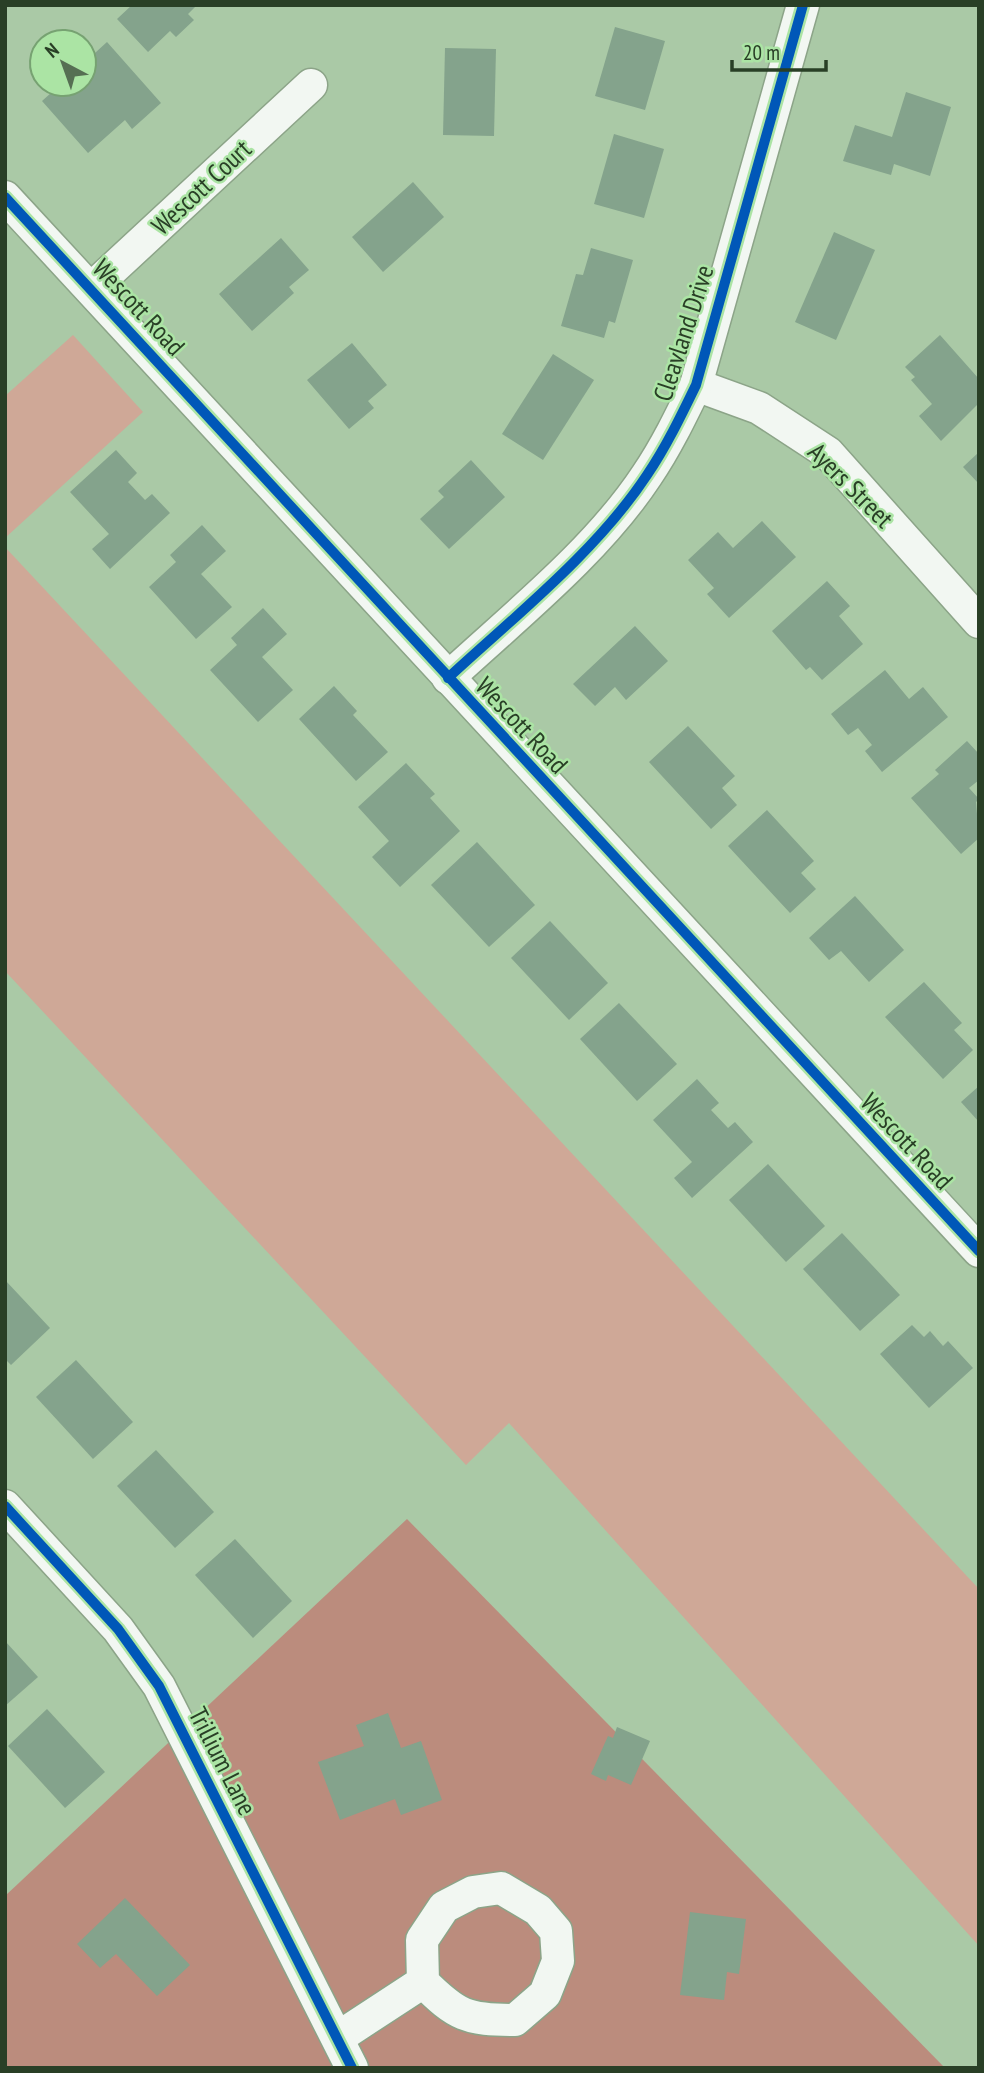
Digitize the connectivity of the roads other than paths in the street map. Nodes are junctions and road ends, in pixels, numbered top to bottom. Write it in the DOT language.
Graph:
graph roads {
  1 [pos="803,5"];
  2 [pos="311,85"];
  3 [pos="5,197"];
  4 [pos="92,289"];
  5 [pos="696,386"];
  6 [pos="979,622"];
  7 [pos="448,678"];
  8 [pos="979,1251"];
  9 [pos="5,1506"];
  10 [pos="423,1982"];
  11 [pos="339,2037"];
  12 [pos="352,2068"];
  1 -- 5 [label="street, Cleavland Drive"];
  2 -- 4 [label="street, Wescott Court"];
  3 -- 4 [label="street, Wescott Road"];
  4 -- 7 [label="street, Wescott Road"];
  5 -- 6 [label="street, Ayers Street"];
  5 -- 7 [label="street, Cleavland Drive"];
  7 -- 8 [label="street, Wescott Road"];
  9 -- 11 [label="street, Trillium Lane"];
  10 -- 10 [label="street"];
  10 -- 11 [label="street"];
  11 -- 12 [label="street, Trillium Lane"];
}
